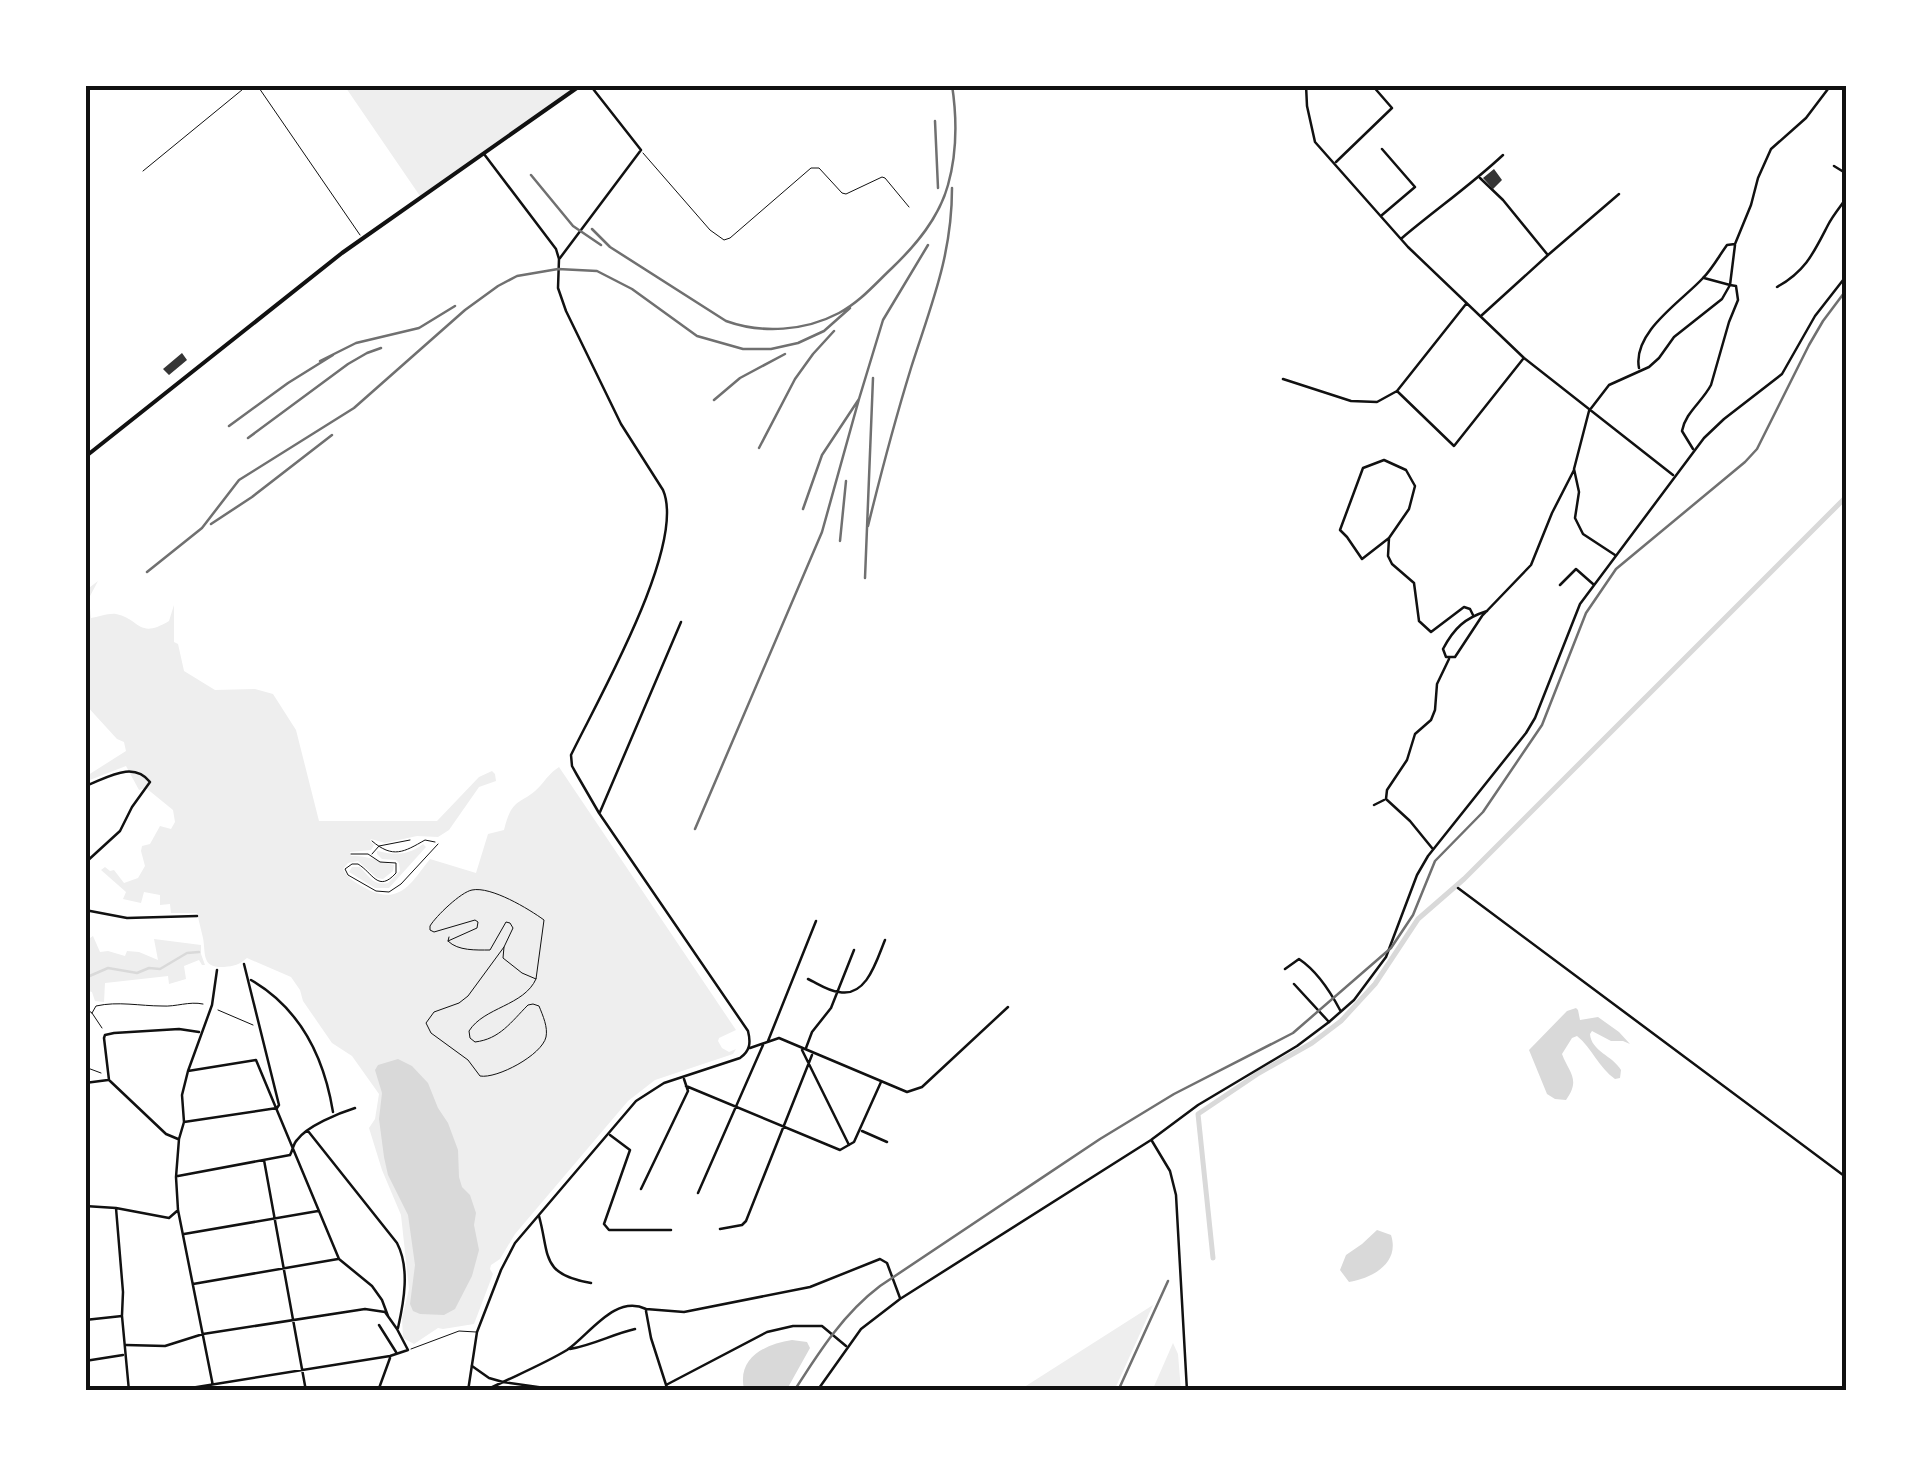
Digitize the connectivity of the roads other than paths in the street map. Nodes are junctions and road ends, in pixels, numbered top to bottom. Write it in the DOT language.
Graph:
graph roads {
  1 [pos="248,85"];
  2 [pos="257,85"];
  3 [pos="581,85"];
  4 [pos="590,85"];
  5 [pos="1306,85"];
  6 [pos="1372,85"];
  7 [pos="1831,85"];
  8 [pos="1382,149"];
  9 [pos="640,150"];
  10 [pos="484,153"];
  11 [pos="1503,155"];
  12 [pos="1334,163"];
  13 [pos="1834,166"];
  14 [pos="144,172"];
  15 [pos="1847,174"];
  16 [pos="1479,177"];
  17 [pos="1620,194"];
  18 [pos="1847,198"];
  19 [pos="909,207"];
  20 [pos="1381,216"];
  21 [pos="362,238"];
  22 [pos="1401,239"];
  23 [pos="1735,244"];
  24 [pos="1548,254"];
  25 [pos="560,259"];
  26 [pos="1847,275"];
  27 [pos="1704,278"];
  28 [pos="1730,285"];
  29 [pos="1777,287"];
  30 [pos="1467,303"];
  31 [pos="1481,316"];
  32 [pos="1524,358"];
  33 [pos="1640,370"];
  34 [pos="1283,379"];
  35 [pos="1397,390"];
  36 [pos="1589,410"];
  37 [pos="1695,452"];
  38 [pos="85,457"];
  39 [pos="1574,469"];
  40 [pos="1676,476"];
  41 [pos="1390,538"];
  42 [pos="1617,556"];
  43 [pos="1594,584"];
  44 [pos="1560,585"];
  45 [pos="1488,611"];
  46 [pos="1473,616"];
  47 [pos="681,622"];
  48 [pos="1450,657"];
  49 [pos="85,786"];
  50 [pos="1386,799"];
  51 [pos="1374,806"];
  52 [pos="599,813"];
  53 [pos="410,840"];
  54 [pos="372,841"];
  55 [pos="379,846"];
  56 [pos="1434,849"];
  57 [pos="352,854"];
  58 [pos="371,855"];
  59 [pos="85,863"];
  60 [pos="1458,888"];
  61 [pos="85,910"];
  62 [pos="197,916"];
  63 [pos="816,921"];
  64 [pos="885,940"];
  65 [pos="854,950"];
  66 [pos="244,964"];
  67 [pos="1285,969"];
  68 [pos="218,970"];
  69 [pos="249,979"];
  70 [pos="808,980"];
  71 [pos="1294,984"];
  72 [pos="839,992"];
  73 [pos="1008,1006"];
  74 [pos="1341,1012"];
  75 [pos="1330,1022"];
  76 [pos="201,1032"];
  77 [pos="766,1043"];
  78 [pos="748,1048"];
  79 [pos="803,1049"];
  80 [pos="813,1053"];
  81 [pos="808,1067"];
  82 [pos="188,1071"];
  83 [pos="683,1077"];
  84 [pos="109,1079"];
  85 [pos="882,1082"];
  86 [pos="85,1083"];
  87 [pos="686,1086"];
  88 [pos="737,1106"];
  89 [pos="277,1108"];
  90 [pos="355,1108"];
  91 [pos="333,1115"];
  92 [pos="184,1122"];
  93 [pos="784,1126"];
  94 [pos="308,1131"];
  95 [pos="861,1131"];
  96 [pos="608,1134"];
  97 [pos="179,1139"];
  98 [pos="1151,1140"];
  99 [pos="887,1142"];
  100 [pos="849,1145"];
  101 [pos="294,1147"];
  102 [pos="264,1160"];
  103 [pos="176,1176"];
  104 [pos="1847,1178"];
  105 [pos="641,1190"];
  106 [pos="698,1193"];
  107 [pos="85,1206"];
  108 [pos="116,1208"];
  109 [pos="178,1210"];
  110 [pos="319,1211"];
  111 [pos="538,1214"];
  112 [pos="169,1218"];
  113 [pos="275,1218"];
  114 [pos="182,1225"];
  115 [pos="720,1229"];
  116 [pos="671,1230"];
  117 [pos="184,1234"];
  118 [pos="339,1259"];
  119 [pos="284,1269"];
  120 [pos="591,1283"];
  121 [pos="194,1284"];
  122 [pos="900,1300"];
  123 [pos="646,1309"];
  124 [pos="122,1316"];
  125 [pos="389,1317"];
  126 [pos="294,1319"];
  127 [pos="85,1320"];
  128 [pos="380,1326"];
  129 [pos="398,1329"];
  130 [pos="635,1329"];
  131 [pos="477,1332"];
  132 [pos="204,1334"];
  133 [pos="124,1345"];
  134 [pos="848,1346"];
  135 [pos="568,1349"];
  136 [pos="408,1350"];
  137 [pos="398,1353"];
  138 [pos="125,1354"];
  139 [pos="390,1356"];
  140 [pos="85,1361"];
  141 [pos="472,1366"];
  142 [pos="302,1369"];
  143 [pos="503,1382"];
  144 [pos="212,1384"];
  145 [pos="666,1385"];
  146 [pos="129,1391"];
  147 [pos="172,1391"];
  148 [pos="214,1391"];
  149 [pos="306,1391"];
  150 [pos="378,1391"];
  151 [pos="468,1391"];
  152 [pos="484,1391"];
  153 [pos="566,1391"];
  154 [pos="668,1391"];
  155 [pos="817,1391"];
  156 [pos="1187,1391"];
  1 -- 14 [label="lane"];
  2 -- 21 [label="lane"];
  3 -- 10 [label="main road"];
  4 -- 9 [label="street"];
  5 -- 12 [label="street"];
  6 -- 12 [label="street"];
  7 -- 23 [label="street"];
  8 -- 20 [label="street"];
  9 -- 19 [label="lane"];
  9 -- 25 [label="street"];
  10 -- 21 [label="main road"];
  10 -- 25 [label="street"];
  11 -- 16 [label="street"];
  12 -- 20 [label="street"];
  13 -- 15 [label="street"];
  16 -- 22 [label="street"];
  16 -- 24 [label="street"];
  17 -- 24 [label="street"];
  18 -- 29 [label="street"];
  20 -- 22 [label="street"];
  21 -- 38 [label="main road"];
  22 -- 30 [label="street"];
  23 -- 27 [label="street"];
  23 -- 28 [label="street"];
  24 -- 31 [label="street"];
  25 -- 52 [label="street"];
  26 -- 37 [label="street"];
  27 -- 28 [label="street"];
  27 -- 33 [label="street"];
  28 -- 33 [label="street"];
  28 -- 37 [label="street"];
  30 -- 31 [label="street"];
  30 -- 35 [label="street"];
  31 -- 32 [label="street"];
  32 -- 35 [label="street"];
  32 -- 36 [label="street"];
  33 -- 36 [label="street"];
  34 -- 35 [label="street"];
  36 -- 39 [label="street"];
  36 -- 40 [label="street"];
  37 -- 40 [label="street"];
  39 -- 42 [label="street"];
  39 -- 45 [label="street"];
  40 -- 42 [label="street"];
  41 -- 41 [label="street"];
  41 -- 46 [label="street"];
  42 -- 43 [label="street"];
  43 -- 44 [label="street"];
  43 -- 56 [label="street"];
  45 -- 46 [label="street"];
  45 -- 48 [label="street"];
  46 -- 48 [label="street"];
  47 -- 52 [label="street"];
  48 -- 50 [label="street"];
  49 -- 59 [label="street"];
  50 -- 51 [label="street"];
  50 -- 56 [label="street"];
  52 -- 78 [label="street"];
  53 -- 55 [label="lane"];
  54 -- 55 [label="lane"];
  55 -- 58 [label="lane"];
  55 -- 58 [label="lane"];
  56 -- 74 [label="street"];
  57 -- 58 [label="lane"];
  60 -- 104 [label="street"];
  61 -- 62 [label="street"];
  63 -- 77 [label="street"];
  64 -- 72 [label="street"];
  65 -- 72 [label="street"];
  66 -- 69 [label="street"];
  67 -- 74 [label="street"];
  68 -- 76 [label="street"];
  69 -- 89 [label="street"];
  69 -- 91 [label="street"];
  70 -- 72 [label="street"];
  71 -- 75 [label="street"];
  72 -- 79 [label="street"];
  73 -- 85 [label="street"];
  74 -- 75 [label="street"];
  75 -- 98 [label="street"];
  76 -- 82 [label="street"];
  76 -- 84 [label="street"];
  77 -- 78 [label="street"];
  77 -- 79 [label="street"];
  77 -- 88 [label="street"];
  78 -- 83 [label="street"];
  79 -- 80 [label="street"];
  79 -- 81 [label="street"];
  80 -- 81 [label="street"];
  80 -- 85 [label="street"];
  81 -- 93 [label="street"];
  81 -- 100 [label="street"];
  82 -- 89 [label="street"];
  82 -- 92 [label="street"];
  83 -- 87 [label="street"];
  83 -- 96 [label="street"];
  84 -- 86 [label="street"];
  84 -- 97 [label="street"];
  85 -- 95 [label="street"];
  87 -- 88 [label="street"];
  87 -- 105 [label="street"];
  88 -- 93 [label="street"];
  88 -- 106 [label="street"];
  89 -- 92 [label="street"];
  89 -- 101 [label="street"];
  90 -- 91 [label="street"];
  91 -- 94 [label="street"];
  92 -- 97 [label="street"];
  93 -- 100 [label="street"];
  93 -- 115 [label="street"];
  94 -- 101 [label="street"];
  94 -- 129 [label="street"];
  95 -- 99 [label="street"];
  95 -- 100 [label="street"];
  96 -- 111 [label="street"];
  96 -- 116 [label="street"];
  97 -- 103 [label="street"];
  98 -- 122 [label="street"];
  98 -- 156 [label="street"];
  101 -- 102 [label="street"];
  101 -- 110 [label="street"];
  102 -- 103 [label="street"];
  102 -- 113 [label="street"];
  103 -- 109 [label="street"];
  107 -- 108 [label="street"];
  108 -- 112 [label="street"];
  108 -- 124 [label="street"];
  109 -- 112 [label="street"];
  109 -- 114 [label="street"];
  110 -- 113 [label="street"];
  110 -- 118 [label="street"];
  111 -- 120 [label="street"];
  111 -- 131 [label="street"];
  112 -- 114 [label="street"];
  113 -- 117 [label="street"];
  113 -- 119 [label="street"];
  114 -- 117 [label="street"];
  117 -- 121 [label="street"];
  118 -- 119 [label="street"];
  118 -- 125 [label="street"];
  119 -- 121 [label="street"];
  119 -- 126 [label="street"];
  121 -- 132 [label="street"];
  122 -- 123 [label="street"];
  122 -- 134 [label="street"];
  123 -- 135 [label="street"];
  123 -- 145 [label="street"];
  124 -- 127 [label="street"];
  124 -- 133 [label="street"];
  125 -- 126 [label="street"];
  125 -- 129 [label="street"];
  126 -- 132 [label="street"];
  126 -- 142 [label="street"];
  128 -- 137 [label="street"];
  129 -- 136 [label="street"];
  130 -- 135 [label="street"];
  131 -- 136 [label="lane"];
  131 -- 141 [label="street"];
  132 -- 133 [label="street"];
  132 -- 144 [label="street"];
  133 -- 138 [label="street"];
  134 -- 145 [label="street"];
  134 -- 155 [label="street"];
  135 -- 143 [label="street"];
  136 -- 137 [label="street"];
  137 -- 139 [label="street"];
  138 -- 140 [label="street"];
  138 -- 146 [label="street"];
  139 -- 142 [label="street"];
  139 -- 150 [label="street"];
  141 -- 143 [label="street"];
  141 -- 151 [label="street"];
  142 -- 144 [label="street"];
  142 -- 149 [label="street"];
  143 -- 152 [label="street"];
  143 -- 153 [label="street"];
  144 -- 147 [label="street"];
  144 -- 148 [label="street"];
  145 -- 154 [label="street"];
}
